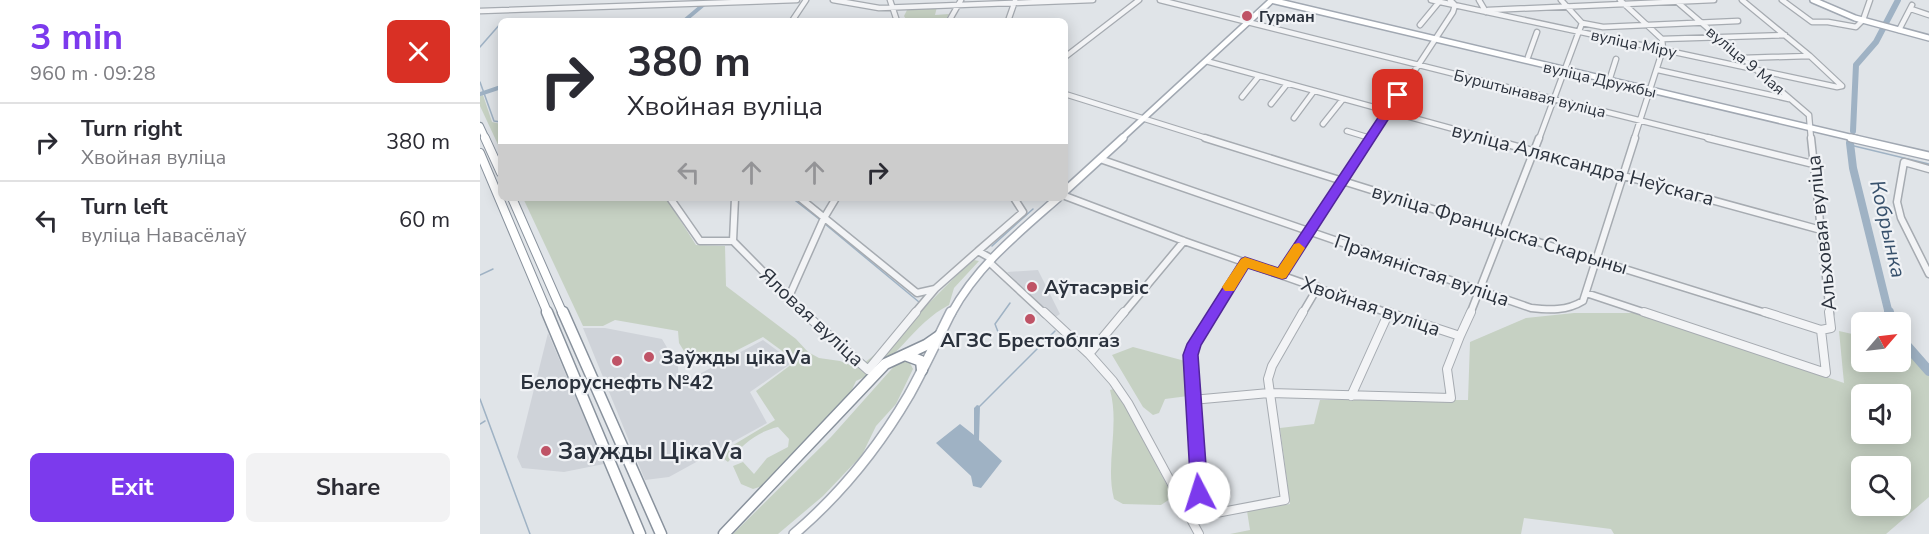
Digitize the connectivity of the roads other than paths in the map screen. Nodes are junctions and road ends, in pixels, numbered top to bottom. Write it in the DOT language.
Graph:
graph roads {
  1 [pos="797,0"];
  2 [pos="806,0"];
  3 [pos="832,0"];
  4 [pos="890,0"];
  5 [pos="961,0"];
  6 [pos="1093,0"];
  7 [pos="1139,0"];
  8 [pos="1160,0"];
  9 [pos="1271,0"];
  10 [pos="1431,0"];
  11 [pos="1450,0"];
  12 [pos="1479,0"];
  13 [pos="1562,0"];
  14 [pos="1620,0"];
  15 [pos="1714,0"];
  16 [pos="1742,0"];
  17 [pos="1782,0"];
  18 [pos="1813,0"];
  19 [pos="1870,0"];
  20 [pos="1677,1"];
  21 [pos="1014,2"];
  22 [pos="1439,2"];
  23 [pos="1625,4"];
  24 [pos="957,5"];
  25 [pos="1455,5"];
  26 [pos="1567,6"];
  27 [pos="891,8"];
  28 [pos="480,11"];
  29 [pos="1485,11"];
  30 [pos="1929,15"];
  31 [pos="794,18"];
  32 [pos="896,18"];
  33 [pos="950,18"];
  34 [pos="1009,18"];
  35 [pos="1863,20"];
  36 [pos="1738,21"];
  37 [pos="1248,22"];
  38 [pos="1582,23"];
  39 [pos="1702,23"];
  40 [pos="1420,25"];
  41 [pos="1648,25"];
  42 [pos="1899,30"];
  43 [pos="1580,31"];
  44 [pos="1537,32"];
  45 [pos="1785,34"];
  46 [pos="1718,37"];
  47 [pos="1435,38"];
  48 [pos="1929,38"];
  49 [pos="1662,39"];
  50 [pos="1663,49"];
  51 [pos="1068,53"];
  52 [pos="1810,56"];
  53 [pos="1742,58"];
  54 [pos="1527,59"];
  55 [pos="1616,59"];
  56 [pos="1206,61"];
  57 [pos="1418,64"];
  58 [pos="1566,69"];
  59 [pos="1658,70"];
  60 [pos="1757,70"];
  61 [pos="1259,76"];
  62 [pos="1608,79"];
  63 [pos="1287,84"];
  64 [pos="1651,89"];
  65 [pos="1314,91"];
  66 [pos="1068,95"];
  67 [pos="1242,97"];
  68 [pos="1343,99"];
  69 [pos="1555,99"];
  70 [pos="1792,100"];
  71 [pos="1270,104"];
  72 [pos="1389,111"];
  73 [pos="1144,118"];
  74 [pos="1293,118"];
  75 [pos="1640,121"];
  76 [pos="1323,124"];
  77 [pos="480,126"];
  78 [pos="1809,127"];
  79 [pos="1347,131"];
  80 [pos="1370,138"];
  81 [pos="1535,150"];
  82 [pos="480,153"];
  83 [pos="1929,154"];
  84 [pos="1100,159"];
  85 [pos="1813,164"];
  86 [pos="498,165"];
  87 [pos="1929,169"];
  88 [pos="1622,175"];
  89 [pos="1342,180"];
  90 [pos="1068,189"];
  91 [pos="498,196"];
  92 [pos="1068,197"];
  93 [pos="500,201"];
  94 [pos="513,201"];
  95 [pos="672,201"];
  96 [pos="735,201"];
  97 [pos="804,201"];
  98 [pos="834,201"];
  99 [pos="1016,201"];
  100 [pos="1055,201"];
  101 [pos="824,218"];
  102 [pos="1504,230"];
  103 [pos="1821,230"];
  104 [pos="1309,231"];
  105 [pos="733,241"];
  106 [pos="1184,241"];
  107 [pos="978,251"];
  108 [pos="1595,258"];
  109 [pos="990,260"];
  110 [pos="1245,262"];
  111 [pos="1928,270"];
  112 [pos="1282,274"];
  113 [pos="1318,287"];
  114 [pos="935,289"];
  115 [pos="1480,290"];
  116 [pos="1586,293"];
  117 [pos="788,299"];
  118 [pos="1389,312"];
  119 [pos="1821,330"];
  120 [pos="939,336"];
  121 [pos="1460,336"];
  122 [pos="930,354"];
  123 [pos="1089,354"];
  124 [pos="898,355"];
  125 [pos="922,370"];
  126 [pos="1269,393"];
  127 [pos="1352,396"];
  128 [pos="1192,400"];
  129 [pos="1201,516"];
  130 [pos="1190,518"];
  131 [pos="640,534"];
  132 [pos="661,534"];
  133 [pos="724,534"];
  134 [pos="794,534"];
  135 [pos="1199,534"];
  1 -- 28 [label="street"];
  2 -- 31 [label="street"];
  3 -- 27 [label="street"];
  4 -- 27 [label="street"];
  5 -- 24 [label="street"];
  6 -- 21 [label="street"];
  7 -- 51 [label="street"];
  8 -- 37 [label="street, Бурштынавая вуліца"];
  9 -- 37 [label="main road"];
  9 -- 47 [label="main road, вуліца Дружбы"];
  9 -- 47 [label="main road, вуліца Дружбы"];
  10 -- 22 [label="street, вуліца Міру"];
  11 -- 25 [label="street"];
  12 -- 29 [label="street"];
  13 -- 26 [label="street"];
  14 -- 23 [label="street"];
  15 -- 20 [label="street"];
  16 -- 45 [label="street"];
  17 -- 35 [label="street"];
  18 -- 35 [label="main road"];
  19 -- 35 [label="street"];
  20 -- 23 [label="street"];
  20 -- 39 [label="street, вуліца 9 Мая"];
  21 -- 24 [label="street"];
  21 -- 34 [label="street"];
  22 -- 25 [label="street, вуліца Міру"];
  22 -- 40 [label="street"];
  23 -- 26 [label="street"];
  23 -- 41 [label="street"];
  24 -- 27 [label="street"];
  24 -- 33 [label="street"];
  25 -- 29 [label="street, вуліца Міру"];
  25 -- 47 [label="street"];
  26 -- 29 [label="street"];
  26 -- 38 [label="street"];
  27 -- 32 [label="street"];
  29 -- 43 [label="street, вуліца Міру"];
  30 -- 42 [label="street"];
  35 -- 42 [label="main road"];
  36 -- 39 [label="street"];
  37 -- 56 [label="main road"];
  37 -- 57 [label="street, Бурштынавая вуліца"];
  38 -- 41 [label="street"];
  38 -- 43 [label="street, Хвойная вуліца"];
  39 -- 41 [label="street"];
  39 -- 46 [label="street, вуліца 9 Мая"];
  41 -- 49 [label="street"];
  42 -- 48 [label="main road"];
  43 -- 50 [label="street, вуліца Міру"];
  43 -- 58 [label="street, Хвойная вуліца"];
  44 -- 54 [label="street"];
  45 -- 46 [label="street"];
  45 -- 52 [label="street"];
  46 -- 49 [label="street"];
  46 -- 53 [label="street, вуліца 9 Мая"];
  47 -- 54 [label="main road, вуліца Дружбы"];
  47 -- 57 [label="street"];
  47 -- 58 [label="main road, вуліца Дружбы"];
  49 -- 50 [label="street"];
  50 -- 59 [label="street"];
  50 -- 60 [label="street, вуліца Міру"];
  52 -- 53 [label="street"];
  52 -- 60 [label="street, вуліца Міру"];
  53 -- 60 [label="street, вуліца 9 Мая"];
  54 -- 58 [label="main road, вуліца Дружбы"];
  55 -- 62 [label="street"];
  56 -- 61 [label="street, вуліца Аляксандра Неўскага"];
  56 -- 73 [label="main road"];
  57 -- 69 [label="street, Бурштынавая вуліца"];
  57 -- 72 [label="street"];
  58 -- 62 [label="main road, вуліца Дружбы"];
  58 -- 69 [label="street, Хвойная вуліца"];
  59 -- 64 [label="street"];
  59 -- 70 [label="street"];
  60 -- 70 [label="street, вуліца 9 Мая"];
  61 -- 63 [label="street, вуліца Аляксандра Неўскага"];
  61 -- 67 [label="street"];
  62 -- 64 [label="main road, вуліца Дружбы"];
  63 -- 65 [label="street, вуліца Аляксандра Неўскага"];
  63 -- 71 [label="street"];
  64 -- 75 [label="street"];
  64 -- 78 [label="main road"];
  64 -- 78 [label="main road, вуліца Дружбы"];
  65 -- 68 [label="street, вуліца Аляксандра Неўскага"];
  65 -- 74 [label="street"];
  66 -- 73 [label="street, вуліца Францыска Скарыны"];
  68 -- 72 [label="street, вуліца Аляксандра Неўскага"];
  68 -- 76 [label="street"];
  69 -- 75 [label="street, Бурштынавая вуліца"];
  69 -- 81 [label="street, Хвойная вуліца"];
  70 -- 78 [label="street, вуліца 9 Мая"];
  72 -- 80 [label="street"];
  72 -- 81 [label="street, вуліца Аляксандра Неўскага"];
  73 -- 84 [label="main road"];
  73 -- 89 [label="street, вуліца Францыска Скарыны"];
  75 -- 85 [label="street, Бурштынавая вуліца"];
  75 -- 88 [label="street"];
  77 -- 86 [label="highway"];
  78 -- 83 [label="main road"];
  78 -- 83 [label="main road"];
  78 -- 85 [label="street, Альховая вуліца"];
  79 -- 80 [label="street"];
  80 -- 89 [label="street"];
  81 -- 88 [label="street, вуліца Аляксандра Неўскага"];
  81 -- 102 [label="street, Хвойная вуліца"];
  82 -- 91 [label="highway"];
  84 -- 90 [label="main road"];
  84 -- 104 [label="street, Прамяністая вуліца"];
  85 -- 103 [label="street, Альховая вуліца"];
  87 -- 111 [label="street"];
  88 -- 103 [label="street, вуліца Аляксандра Неўскага"];
  88 -- 108 [label="street"];
  89 -- 102 [label="street, вуліца Францыска Скарыны"];
  89 -- 104 [label="street"];
  92 -- 106 [label="street, Хвойная вуліца"];
  93 -- 131 [label="highway"];
  94 -- 132 [label="highway"];
  95 -- 105 [label="street"];
  96 -- 105 [label="street"];
  97 -- 101 [label="street"];
  98 -- 101 [label="street"];
  99 -- 107 [label="street"];
  100 -- 109 [label="main road"];
  101 -- 114 [label="street"];
  101 -- 117 [label="street"];
  102 -- 108 [label="street, вуліца Францыска Скарыны"];
  102 -- 115 [label="street, Хвойная вуліца"];
  103 -- 119 [label="street, Альховая вуліца"];
  104 -- 112 [label="street"];
  104 -- 115 [label="street, Прамяністая вуліца"];
  105 -- 117 [label="street, Яловая вуліца"];
  106 -- 110 [label="street, Хвойная вуліца"];
  106 -- 123 [label="street"];
  107 -- 109 [label="street"];
  107 -- 114 [label="street"];
  108 -- 116 [label="street"];
  108 -- 119 [label="street, вуліца Францыска Скарыны"];
  109 -- 120 [label="main road"];
  109 -- 123 [label="street"];
  110 -- 112 [label="street, Хвойная вуліца"];
  110 -- 128 [label="street"];
  112 -- 113 [label="street, Хвойная вуліца"];
  113 -- 118 [label="street, Хвойная вуліца"];
  113 -- 126 [label="street"];
  114 -- 117 [label="street, Яловая вуліца"];
  115 -- 116 [label="street, Прамяністая вуліца"];
  115 -- 121 [label="street, Хвойная вуліца"];
  116 -- 119 [label="street"];
  118 -- 121 [label="street, Хвойная вуліца"];
  118 -- 127 [label="street"];
  120 -- 122 [label="main road"];
  120 -- 124 [label="highway"];
  121 -- 127 [label="street"];
  122 -- 124 [label="highway"];
  122 -- 125 [label="main road"];
  123 -- 130 [label="street"];
  124 -- 125 [label="highway"];
  124 -- 133 [label="highway"];
  125 -- 134 [label="main road"];
  126 -- 127 [label="street"];
  126 -- 128 [label="street"];
  126 -- 129 [label="street"];
  128 -- 129 [label="street"];
  129 -- 130 [label="street"];
  130 -- 135 [label="street"];
}
